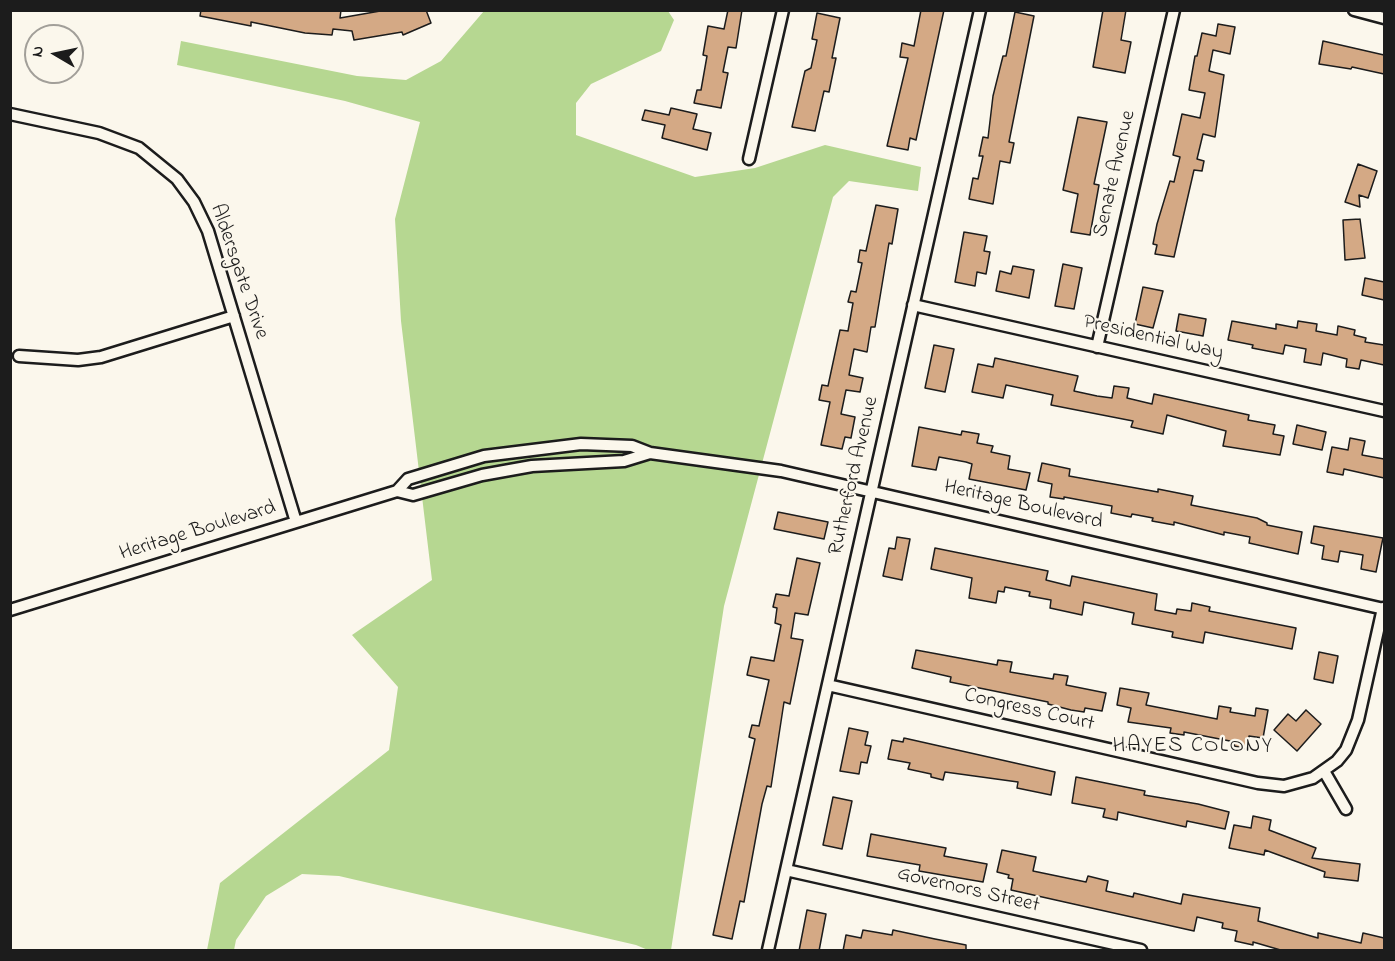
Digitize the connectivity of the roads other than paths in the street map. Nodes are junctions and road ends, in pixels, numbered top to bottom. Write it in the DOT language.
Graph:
graph roads {
  1 [pos="783,10"];
  2 [pos="980,10"];
  3 [pos="1174,10"];
  4 [pos="1354,10"];
  5 [pos="1384,18"];
  6 [pos="10,114"];
  7 [pos="749,159"];
  8 [pos="913,305"];
  9 [pos="234,316"];
  10 [pos="1097,346"];
  11 [pos="19,356"];
  12 [pos="1384,411"];
  13 [pos="651,453"];
  14 [pos="397,491"];
  15 [pos="871,492"];
  16 [pos="296,522"];
  17 [pos="1384,608"];
  18 [pos="10,610"];
  19 [pos="828,686"];
  20 [pos="1324,771"];
  21 [pos="1346,809"];
  22 [pos="786,870"];
  23 [pos="768,951"];
  24 [pos="1141,951"];
  1 -- 7 [label="street"];
  2 -- 8 [label="street, Rutherford Avenue"];
  3 -- 10 [label="street, Senate Avenue"];
  4 -- 5 [label="street"];
  6 -- 9 [label="street, Aldersgate Drive"];
  8 -- 10 [label="street, Presidential Way"];
  8 -- 15 [label="street, Rutherford Avenue"];
  9 -- 11 [label="street"];
  9 -- 16 [label="street, Aldersgate Drive"];
  10 -- 12 [label="street, Presidential Way"];
  13 -- 14 [label="street, Heritage Boulevard"];
  13 -- 14 [label="street, Heritage Boulevard"];
  13 -- 15 [label="street, Heritage Boulevard"];
  14 -- 16 [label="street, Heritage Boulevard"];
  15 -- 17 [label="street, Heritage Boulevard"];
  15 -- 19 [label="street, Rutherford Avenue"];
  16 -- 18 [label="street, Heritage Boulevard"];
  17 -- 20 [label="street, Congress Court"];
  19 -- 20 [label="street, Congress Court"];
  19 -- 22 [label="street, Rutherford Avenue"];
  20 -- 21 [label="street"];
  22 -- 23 [label="street, Rutherford Avenue"];
  22 -- 24 [label="street, Governors Street"];
}
